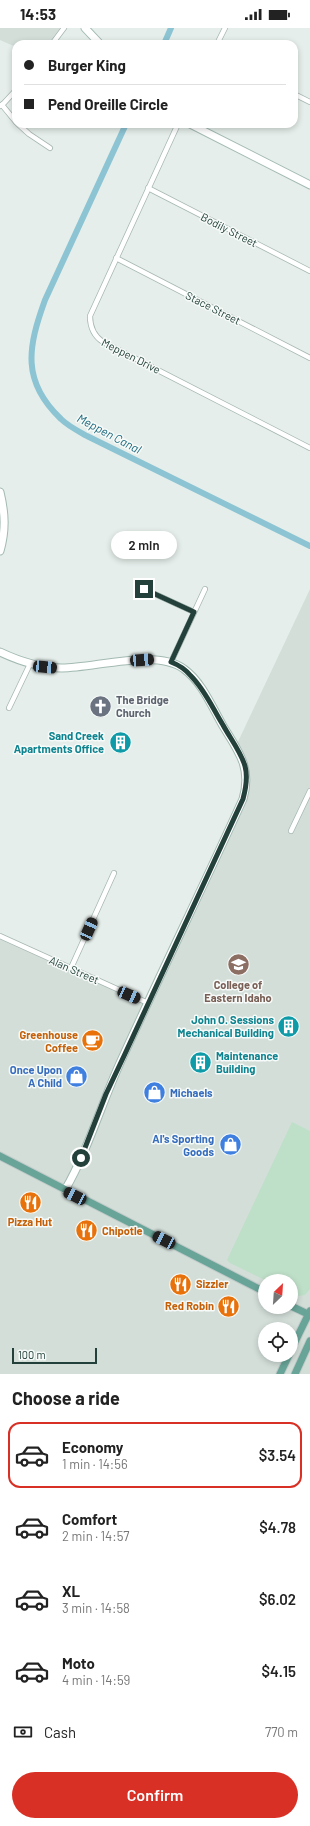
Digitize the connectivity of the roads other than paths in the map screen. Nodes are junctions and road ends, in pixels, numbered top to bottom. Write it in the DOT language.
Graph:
graph roads {
  1 [pos="64,28"];
  2 [pos="85,28"];
  3 [pos="225,28"];
  4 [pos="55,40"];
  5 [pos="96,40"];
  6 [pos="219,40"];
  7 [pos="12,94"];
  8 [pos="298,96"];
  9 [pos="310,102"];
  10 [pos="1,105"];
  11 [pos="12,117"];
  12 [pos="22,128"];
  13 [pos="176,128"];
  14 [pos="198,128"];
  15 [pos="50,148"];
  16 [pos="310,185"];
  17 [pos="148,188"];
  18 [pos="116,258"];
  19 [pos="310,271"];
  20 [pos="310,358"];
  21 [pos="310,448"];
  22 [pos="0,492"];
  23 [pos="0,551"];
  24 [pos="144,589"];
  25 [pos="205,589"];
  26 [pos="194,612"];
  27 [pos="0,652"];
  28 [pos="171,662"];
  29 [pos="30,664"];
  30 [pos="9,708"];
  31 [pos="310,791"];
  32 [pos="291,831"];
  33 [pos="114,873"];
  34 [pos="0,936"];
  35 [pos="71,968"];
  36 [pos="148,1003"];
  37 [pos="0,1156"];
  38 [pos="65,1190"];
  39 [pos="258,1288"];
  40 [pos="298,1309"];
  41 [pos="309,1313"];
  42 [pos="298,1336"];
  43 [pos="310,1341"];
  44 [pos="286,1362"];
  45 [pos="280,1374"];
  46 [pos="295,1374"];
  1 -- 4 [label="street"];
  2 -- 5 [label="street"];
  3 -- 6 [label="street"];
  7 -- 10 [label="street"];
  8 -- 9 [label="street"];
  10 -- 11 [label="street"];
  12 -- 15 [label="street"];
  13 -- 17 [label="street, Meppen Drive"];
  14 -- 16 [label="street"];
  17 -- 18 [label="street, Meppen Drive"];
  17 -- 19 [label="street, Bodily Street"];
  18 -- 20 [label="street, Stace Street"];
  18 -- 21 [label="street, Meppen Drive"];
  22 -- 23 [label="street"];
  24 -- 26 [label="street"];
  25 -- 26 [label="street"];
  26 -- 28 [label="street"];
  27 -- 29 [label="street"];
  28 -- 29 [label="street"];
  28 -- 36 [label="street"];
  29 -- 30 [label="street"];
  31 -- 32 [label="street"];
  33 -- 35 [label="street"];
  34 -- 35 [label="street, Alan Street"];
  35 -- 36 [label="street, Alan Street"];
  36 -- 38 [label="street"];
  37 -- 38 [label="main road"];
  38 -- 39 [label="main road"];
  40 -- 41 [label="main road"];
  41 -- 42 [label="main road"];
  43 -- 46 [label="main road"];
  44 -- 45 [label="main road"];
}
